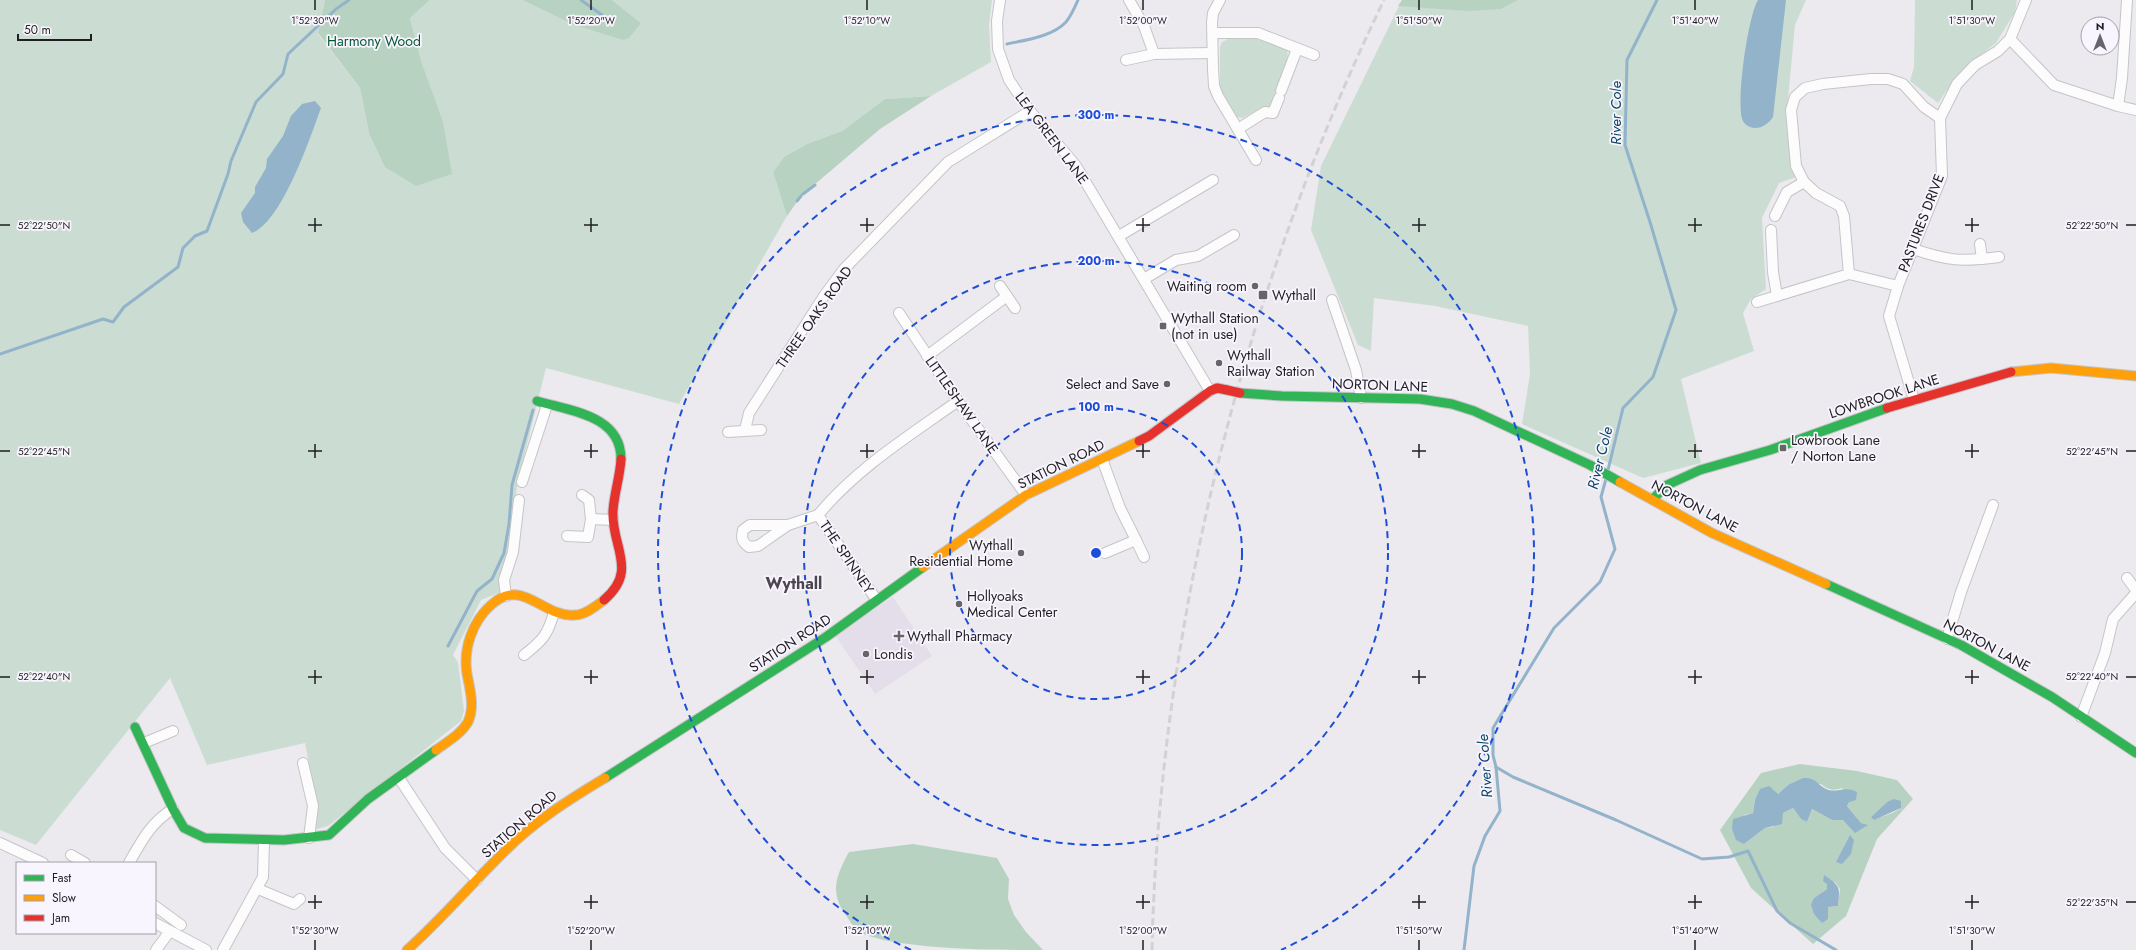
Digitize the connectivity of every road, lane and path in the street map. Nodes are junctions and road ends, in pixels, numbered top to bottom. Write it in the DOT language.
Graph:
graph roads {
  1 [pos="1000,0"];
  2 [pos="1129,0"];
  3 [pos="1220,0"];
  4 [pos="2026,0"];
  5 [pos="2127,0"];
  6 [pos="1213,33"];
  7 [pos="2010,39"];
  8 [pos="1297,49"];
  9 [pos="1154,54"];
  10 [pos="1212,54"];
  11 [pos="1314,55"];
  12 [pos="1126,60"];
  13 [pos="2118,106"];
  14 [pos="2136,110"];
  15 [pos="1030,111"];
  16 [pos="1940,118"];
  17 [pos="1238,128"];
  18 [pos="1256,160"];
  19 [pos="1213,180"];
  20 [pos="1804,182"];
  21 [pos="1775,216"];
  22 [pos="1771,230"];
  23 [pos="1234,235"];
  24 [pos="1119,236"];
  25 [pos="1980,244"];
  26 [pos="1913,249"];
  27 [pos="1999,257"];
  28 [pos="1982,259"];
  29 [pos="1849,274"];
  30 [pos="1144,279"];
  31 [pos="1000,286"];
  32 [pos="1898,286"];
  33 [pos="1007,296"];
  34 [pos="1777,296"];
  35 [pos="1332,300"];
  36 [pos="1757,302"];
  37 [pos="1015,308"];
  38 [pos="899,313"];
  39 [pos="927,356"];
  40 [pos="2136,376"];
  41 [pos="1210,391"];
  42 [pos="1361,398"];
  43 [pos="1914,400"];
  44 [pos="537,401"];
  45 [pos="958,401"];
  46 [pos="547,404"];
  47 [pos="745,430"];
  48 [pos="761,430"];
  49 [pos="728,432"];
  50 [pos="1102,459"];
  51 [pos="522,482"];
  52 [pos="582,495"];
  53 [pos="1026,496"];
  54 [pos="1653,499"];
  55 [pos="519,500"];
  56 [pos="1993,505"];
  57 [pos="818,515"];
  58 [pos="591,519"];
  59 [pos="613,520"];
  60 [pos="788,525"];
  61 [pos="567,536"];
  62 [pos="1136,540"];
  63 [pos="1105,553"];
  64 [pos="1144,557"];
  65 [pos="2127,578"];
  66 [pos="2136,590"];
  67 [pos="2136,593"];
  68 [pos="506,596"];
  69 [pos="876,599"];
  70 [pos="554,612"];
  71 [pos="1947,639"];
  72 [pos="524,656"];
  73 [pos="2081,717"];
  74 [pos="135,727"];
  75 [pos="173,731"];
  76 [pos="144,743"];
  77 [pos="2136,753"];
  78 [pos="303,763"];
  79 [pos="399,778"];
  80 [pos="173,810"];
  81 [pos="310,838"];
  82 [pos="264,840"];
  83 [pos="0,843"];
  84 [pos="71,855"];
  85 [pos="41,862"];
  86 [pos="83,862"];
  87 [pos="130,862"];
  88 [pos="478,880"];
  89 [pos="258,889"];
  90 [pos="300,899"];
  91 [pos="156,907"];
  92 [pos="156,924"];
  93 [pos="181,925"];
  94 [pos="170,932"];
  95 [pos="156,950"];
  96 [pos="206,950"];
  97 [pos="223,950"];
  98 [pos="407,950"];
  1 -- 15 [label="street, LEA GREEN LANE"];
  2 -- 9 [label="street"];
  3 -- 6 [label="street"];
  4 -- 7 [label="street, PASTURES DRIVE"];
  5 -- 13 [label="street"];
  6 -- 8 [label="street"];
  6 -- 10 [label="street"];
  7 -- 13 [label="street"];
  7 -- 16 [label="street, PASTURES DRIVE"];
  8 -- 11 [label="street"];
  8 -- 17 [label="street"];
  9 -- 10 [label="street"];
  9 -- 12 [label="street"];
  10 -- 17 [label="street"];
  13 -- 14 [label="street"];
  15 -- 24 [label="street, LEA GREEN LANE"];
  15 -- 47 [label="street, THREE OAKS ROAD"];
  16 -- 20 [label="street"];
  16 -- 26 [label="street, PASTURES DRIVE"];
  17 -- 18 [label="street"];
  19 -- 24 [label="street"];
  20 -- 21 [label="street"];
  20 -- 29 [label="street"];
  22 -- 34 [label="street"];
  23 -- 30 [label="street"];
  24 -- 30 [label="street, LEA GREEN LANE"];
  25 -- 28 [label="street"];
  26 -- 28 [label="street"];
  26 -- 32 [label="street, PASTURES DRIVE"];
  27 -- 28 [label="street"];
  29 -- 32 [label="street"];
  29 -- 34 [label="street"];
  30 -- 41 [label="street, LEA GREEN LANE"];
  31 -- 33 [label="street"];
  32 -- 43 [label="street, PASTURES DRIVE"];
  33 -- 37 [label="street"];
  33 -- 39 [label="street"];
  34 -- 36 [label="street"];
  35 -- 42 [label="street"];
  38 -- 39 [label="street, LITTLESHAW LANE"];
  39 -- 45 [label="street, LITTLESHAW LANE"];
  40 -- 43 [label="street, LOWBROOK LANE"];
  41 -- 42 [label="street, NORTON LANE, bridge"];
  41 -- 50 [label="street, STATION ROAD"];
  42 -- 54 [label="street, NORTON LANE"];
  43 -- 54 [label="street, LOWBROOK LANE"];
  44 -- 46 [label="street"];
  45 -- 53 [label="street, LITTLESHAW LANE"];
  45 -- 57 [label="street, THE SPINNEY"];
  46 -- 51 [label="street"];
  46 -- 59 [label="street"];
  47 -- 48 [label="street"];
  47 -- 49 [label="street"];
  50 -- 53 [label="street, STATION ROAD"];
  50 -- 62 [label="street"];
  52 -- 58 [label="street"];
  53 -- 69 [label="street, STATION ROAD"];
  54 -- 71 [label="street, NORTON LANE"];
  55 -- 68 [label="street"];
  56 -- 71 [label="street"];
  57 -- 60 [label="street, THE SPINNEY"];
  57 -- 69 [label="street, THE SPINNEY"];
  58 -- 59 [label="street"];
  58 -- 61 [label="street"];
  59 -- 70 [label="street"];
  62 -- 63 [label="street"];
  62 -- 64 [label="street"];
  65 -- 66 [label="street"];
  67 -- 73 [label="street"];
  68 -- 70 [label="street"];
  68 -- 79 [label="street"];
  69 -- 88 [label="street, STATION ROAD"];
  70 -- 72 [label="street"];
  71 -- 73 [label="street, NORTON LANE"];
  73 -- 77 [label="street, NORTON LANE"];
  74 -- 76 [label="street"];
  75 -- 76 [label="street"];
  76 -- 80 [label="street"];
  78 -- 81 [label="street"];
  79 -- 81 [label="street"];
  79 -- 88 [label="street"];
  80 -- 82 [label="street"];
  80 -- 87 [label="street"];
  81 -- 82 [label="street"];
  82 -- 89 [label="street"];
  83 -- 85 [label="street"];
  84 -- 86 [label="street"];
  88 -- 98 [label="street, STATION ROAD"];
  89 -- 90 [label="street"];
  89 -- 97 [label="street"];
  91 -- 93 [label="street"];
  92 -- 94 [label="street"];
  94 -- 95 [label="street"];
  94 -- 96 [label="street"];
}
